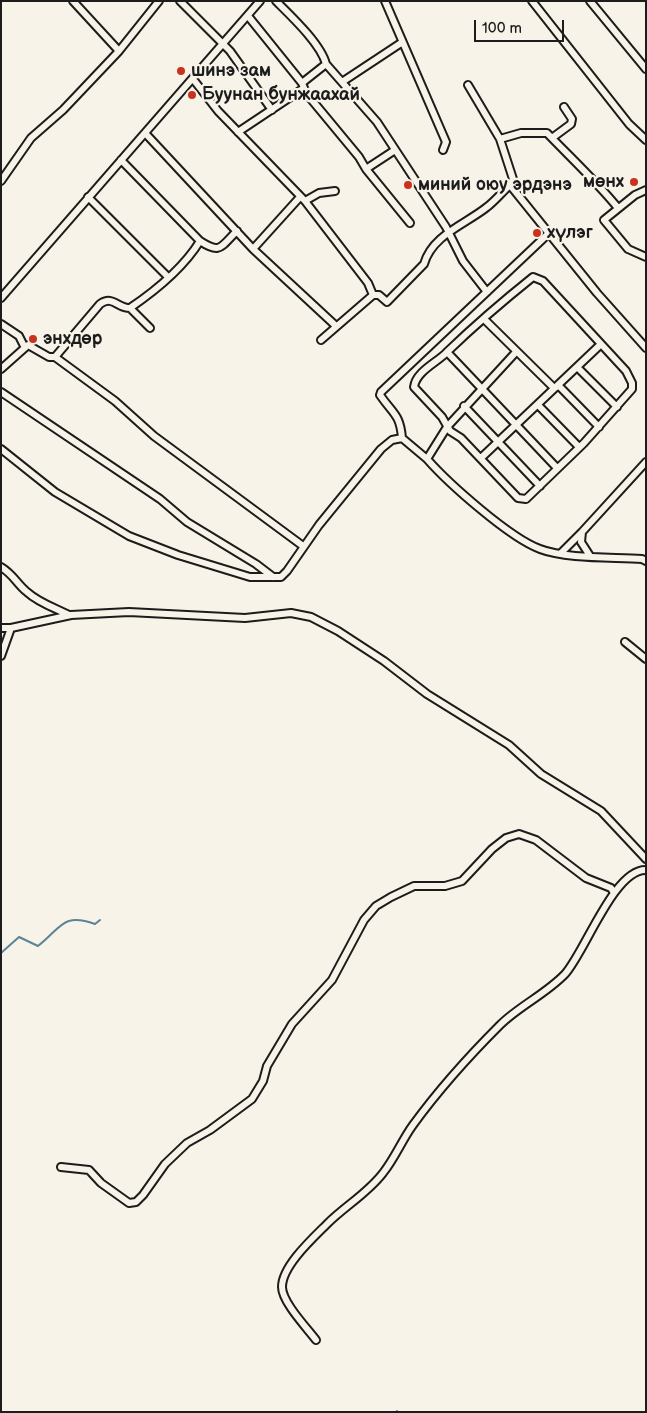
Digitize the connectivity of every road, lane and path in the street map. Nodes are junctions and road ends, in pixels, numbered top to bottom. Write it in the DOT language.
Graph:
graph roads {
  1 [pos="73,1"];
  2 [pos="159,1"];
  3 [pos="180,1"];
  4 [pos="276,1"];
  5 [pos="385,1"];
  6 [pos="532,1"];
  7 [pos="590,1"];
  8 [pos="256,3"];
  9 [pos="248,16"];
  10 [pos="402,43"];
  11 [pos="224,44"];
  12 [pos="119,51"];
  13 [pos="326,64"];
  14 [pos="646,69"];
  15 [pos="193,79"];
  16 [pos="342,82"];
  17 [pos="468,85"];
  18 [pos="303,86"];
  19 [pos="564,107"];
  20 [pos="272,110"];
  21 [pos="238,132"];
  22 [pos="145,133"];
  23 [pos="552,138"];
  24 [pos="500,139"];
  25 [pos="646,140"];
  26 [pos="395,150"];
  27 [pos="443,150"];
  28 [pos="121,160"];
  29 [pos="366,169"];
  30 [pos="1,181"];
  31 [pos="510,185"];
  32 [pos="646,190"];
  33 [pos="335,191"];
  34 [pos="88,197"];
  35 [pos="303,199"];
  36 [pos="618,208"];
  37 [pos="410,223"];
  38 [pos="237,231"];
  39 [pos="448,232"];
  40 [pos="548,234"];
  41 [pos="200,241"];
  42 [pos="253,248"];
  43 [pos="646,258"];
  44 [pos="168,277"];
  45 [pos="487,292"];
  46 [pos="373,295"];
  47 [pos="1,298"];
  48 [pos="130,308"];
  49 [pos="484,319"];
  50 [pos="1,324"];
  51 [pos="336,326"];
  52 [pos="150,328"];
  53 [pos="321,340"];
  54 [pos="600,345"];
  55 [pos="24,346"];
  56 [pos="646,348"];
  57 [pos="447,352"];
  58 [pos="516,352"];
  59 [pos="56,357"];
  60 [pos="577,367"];
  61 [pos="1,369"];
  62 [pos="557,387"];
  63 [pos="480,389"];
  64 [pos="1,392"];
  65 [pos="538,405"];
  66 [pos="464,406"];
  67 [pos="617,407"];
  68 [pos="516,425"];
  69 [pos="447,427"];
  70 [pos="598,427"];
  71 [pos="402,438"];
  72 [pos="499,443"];
  73 [pos="579,447"];
  74 [pos="1,448"];
  75 [pos="481,458"];
  76 [pos="427,459"];
  77 [pos="646,462"];
  78 [pos="557,468"];
  79 [pos="540,486"];
  80 [pos="582,532"];
  81 [pos="304,546"];
  82 [pos="561,553"];
  83 [pos="590,556"];
  84 [pos="646,561"];
  85 [pos="1,567"];
  86 [pos="273,577"];
  87 [pos="71,615"];
  88 [pos="1,628"];
  89 [pos="11,628"];
  90 [pos="625,642"];
  91 [pos="1,656"];
  92 [pos="646,659"];
  93 [pos="646,859"];
  94 [pos="646,870"];
  95 [pos="614,893"];
  96 [pos="61,1167"];
  97 [pos="316,1340"];
  1 -- 12 [label="street"];
  2 -- 12 [label="street"];
  3 -- 11 [label="street"];
  4 -- 13 [label="street"];
  5 -- 10 [label="street"];
  6 -- 25 [label="street"];
  7 -- 14 [label="street"];
  8 -- 9 [label="street"];
  9 -- 11 [label="street"];
  9 -- 18 [label="street"];
  10 -- 16 [label="street"];
  10 -- 27 [label="street"];
  11 -- 15 [label="street"];
  11 -- 20 [label="street"];
  12 -- 30 [label="street"];
  13 -- 16 [label="street"];
  13 -- 18 [label="street"];
  15 -- 21 [label="street"];
  15 -- 22 [label="street"];
  16 -- 26 [label="street"];
  17 -- 24 [label="street"];
  18 -- 20 [label="street"];
  18 -- 29 [label="street"];
  19 -- 23 [label="street"];
  20 -- 21 [label="street"];
  21 -- 35 [label="street"];
  22 -- 28 [label="street"];
  22 -- 38 [label="street"];
  23 -- 24 [label="street"];
  23 -- 36 [label="street"];
  24 -- 31 [label="street"];
  26 -- 29 [label="street"];
  26 -- 39 [label="street"];
  28 -- 34 [label="street"];
  28 -- 41 [label="street"];
  29 -- 37 [label="street"];
  31 -- 39 [label="street"];
  31 -- 40 [label="street"];
  32 -- 36 [label="street"];
  33 -- 35 [label="street"];
  34 -- 44 [label="street"];
  34 -- 47 [label="street"];
  35 -- 42 [label="street"];
  35 -- 46 [label="street"];
  36 -- 43 [label="street"];
  38 -- 41 [label="street"];
  38 -- 42 [label="street"];
  39 -- 45 [label="street"];
  39 -- 46 [label="street"];
  40 -- 45 [label="street"];
  40 -- 56 [label="street"];
  41 -- 44 [label="street"];
  42 -- 51 [label="street"];
  44 -- 48 [label="street"];
  45 -- 71 [label="street"];
  46 -- 51 [label="street"];
  48 -- 52 [label="street"];
  48 -- 59 [label="street"];
  49 -- 54 [label="street"];
  49 -- 57 [label="street"];
  49 -- 58 [label="street"];
  50 -- 55 [label="street"];
  51 -- 53 [label="street"];
  54 -- 60 [label="street"];
  54 -- 67 [label="street"];
  55 -- 59 [label="street"];
  55 -- 61 [label="street"];
  57 -- 63 [label="street"];
  57 -- 69 [label="street"];
  58 -- 62 [label="street"];
  58 -- 63 [label="street"];
  59 -- 81 [label="street"];
  60 -- 62 [label="street"];
  60 -- 67 [label="street"];
  62 -- 65 [label="street"];
  62 -- 70 [label="street"];
  63 -- 66 [label="street"];
  63 -- 68 [label="street"];
  64 -- 86 [label="street"];
  65 -- 68 [label="street"];
  65 -- 73 [label="street"];
  66 -- 69 [label="street"];
  66 -- 72 [label="street"];
  67 -- 70 [label="street"];
  68 -- 72 [label="street"];
  68 -- 78 [label="street"];
  69 -- 75 [label="street"];
  69 -- 76 [label="street"];
  70 -- 73 [label="street"];
  71 -- 76 [label="street"];
  71 -- 81 [label="street"];
  72 -- 75 [label="street"];
  72 -- 79 [label="street"];
  73 -- 78 [label="street"];
  74 -- 86 [label="street"];
  75 -- 79 [label="street"];
  76 -- 82 [label="street"];
  77 -- 80 [label="street"];
  78 -- 79 [label="street"];
  80 -- 82 [label="street"];
  80 -- 83 [label="street"];
  81 -- 86 [label="street"];
  82 -- 83 [label="street"];
  83 -- 84 [label="street"];
  85 -- 87 [label="street"];
  87 -- 89 [label="street"];
  87 -- 93 [label="street"];
  88 -- 89 [label="street"];
  89 -- 91 [label="street"];
  90 -- 92 [label="street"];
  94 -- 95 [label="street"];
  95 -- 96 [label="street"];
  95 -- 97 [label="street"];
}
